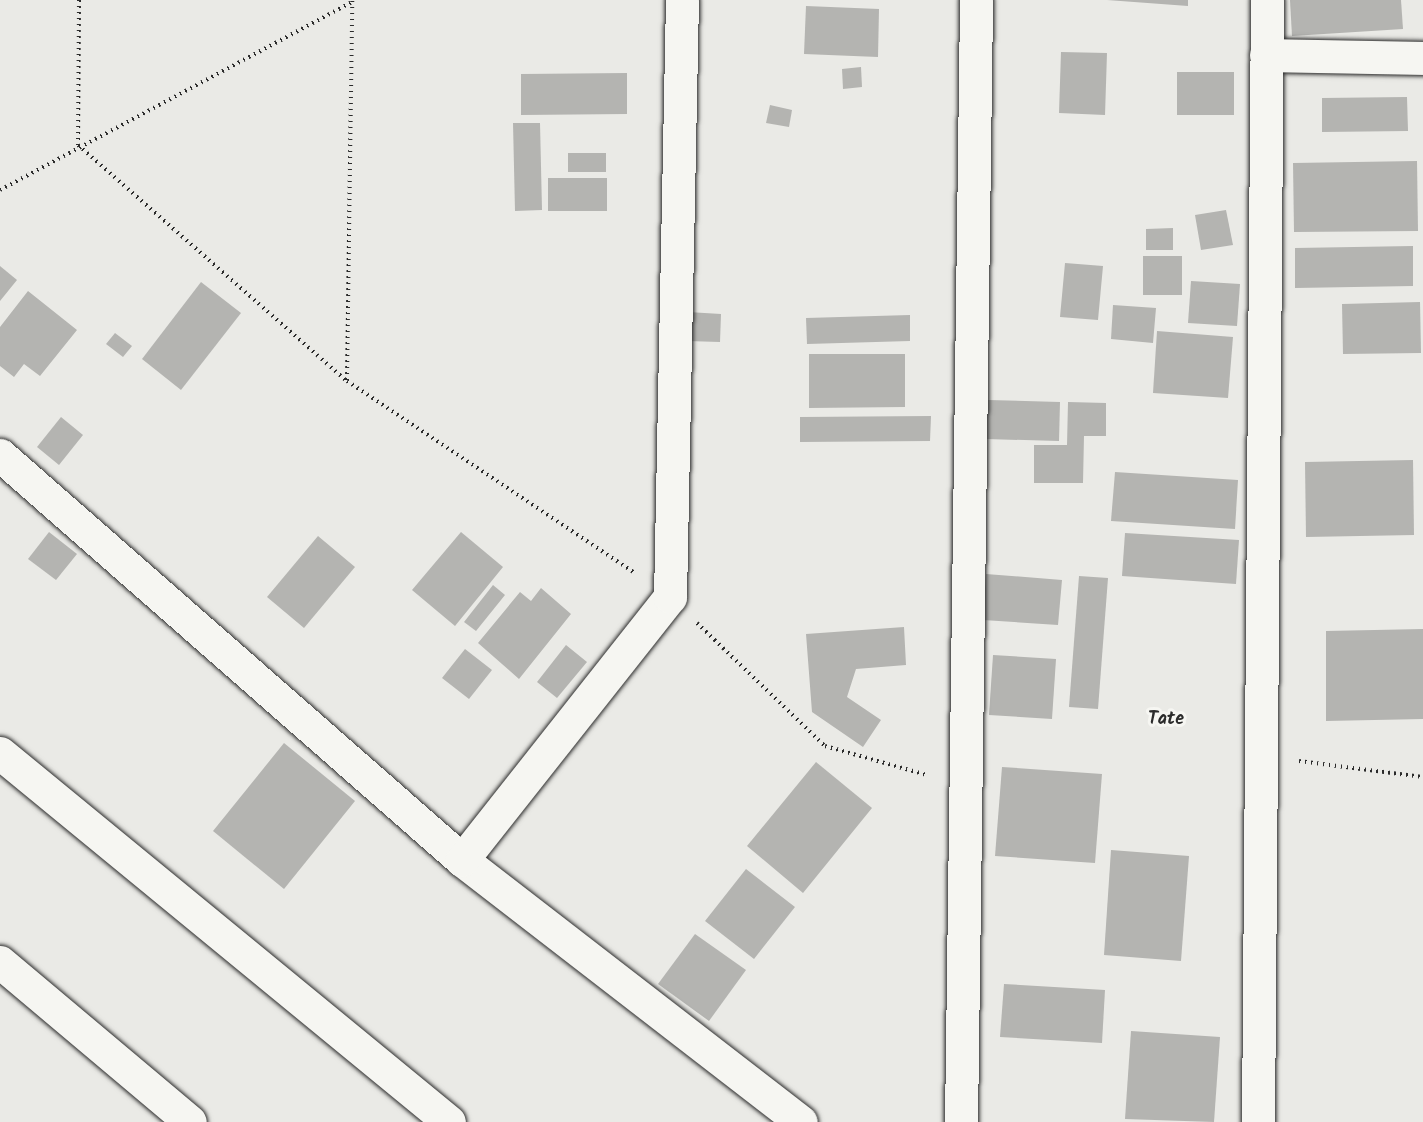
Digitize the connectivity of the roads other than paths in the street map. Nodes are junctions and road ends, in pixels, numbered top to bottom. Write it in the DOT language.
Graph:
graph roads {
  1 [pos="682,0"];
  2 [pos="976,0"];
  3 [pos="1267,0"];
  4 [pos="1266,55"];
  5 [pos="1423,58"];
  6 [pos="0,455"];
  7 [pos="0,753"];
  8 [pos="462,860"];
  9 [pos="0,962"];
  10 [pos="190,1122"];
  11 [pos="449,1122"];
  12 [pos="801,1122"];
  13 [pos="961,1122"];
  14 [pos="1258,1122"];
  1 -- 8 [label="street"];
  2 -- 13 [label="street"];
  3 -- 4 [label="street"];
  4 -- 5 [label="street"];
  4 -- 14 [label="street"];
  6 -- 8 [label="street"];
  7 -- 11 [label="street"];
  8 -- 12 [label="street"];
  9 -- 10 [label="street"];
}
